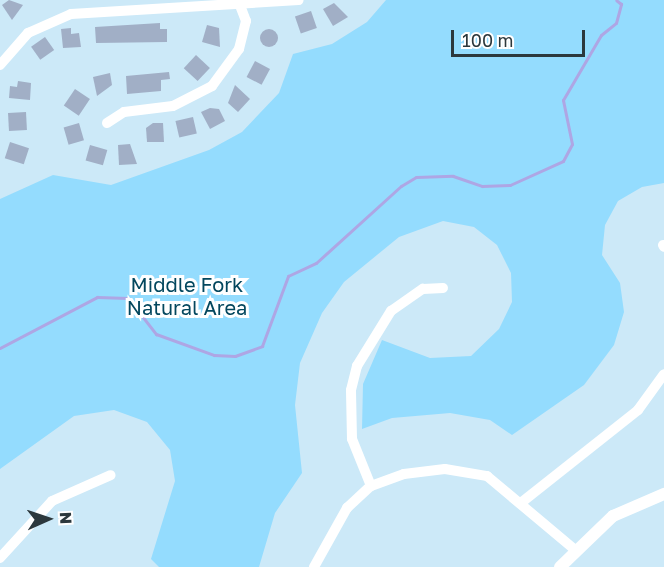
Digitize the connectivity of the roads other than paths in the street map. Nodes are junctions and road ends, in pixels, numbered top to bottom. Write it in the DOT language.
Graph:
graph roads {
  1 [pos="299,0"];
  2 [pos="240,5"];
  3 [pos="0,65"];
  4 [pos="107,123"];
  5 [pos="443,288"];
  6 [pos="664,374"];
  7 [pos="111,475"];
  8 [pos="371,486"];
  9 [pos="664,495"];
  10 [pos="522,502"];
  11 [pos="574,549"];
  12 [pos="0,558"];
  13 [pos="314,567"];
  14 [pos="560,567"];
  1 -- 2 [label="street"];
  2 -- 3 [label="street"];
  2 -- 4 [label="street"];
  5 -- 8 [label="street"];
  6 -- 10 [label="street"];
  7 -- 12 [label="street"];
  8 -- 10 [label="street"];
  8 -- 13 [label="street"];
  9 -- 11 [label="street"];
  10 -- 11 [label="street"];
  11 -- 14 [label="street"];
}
